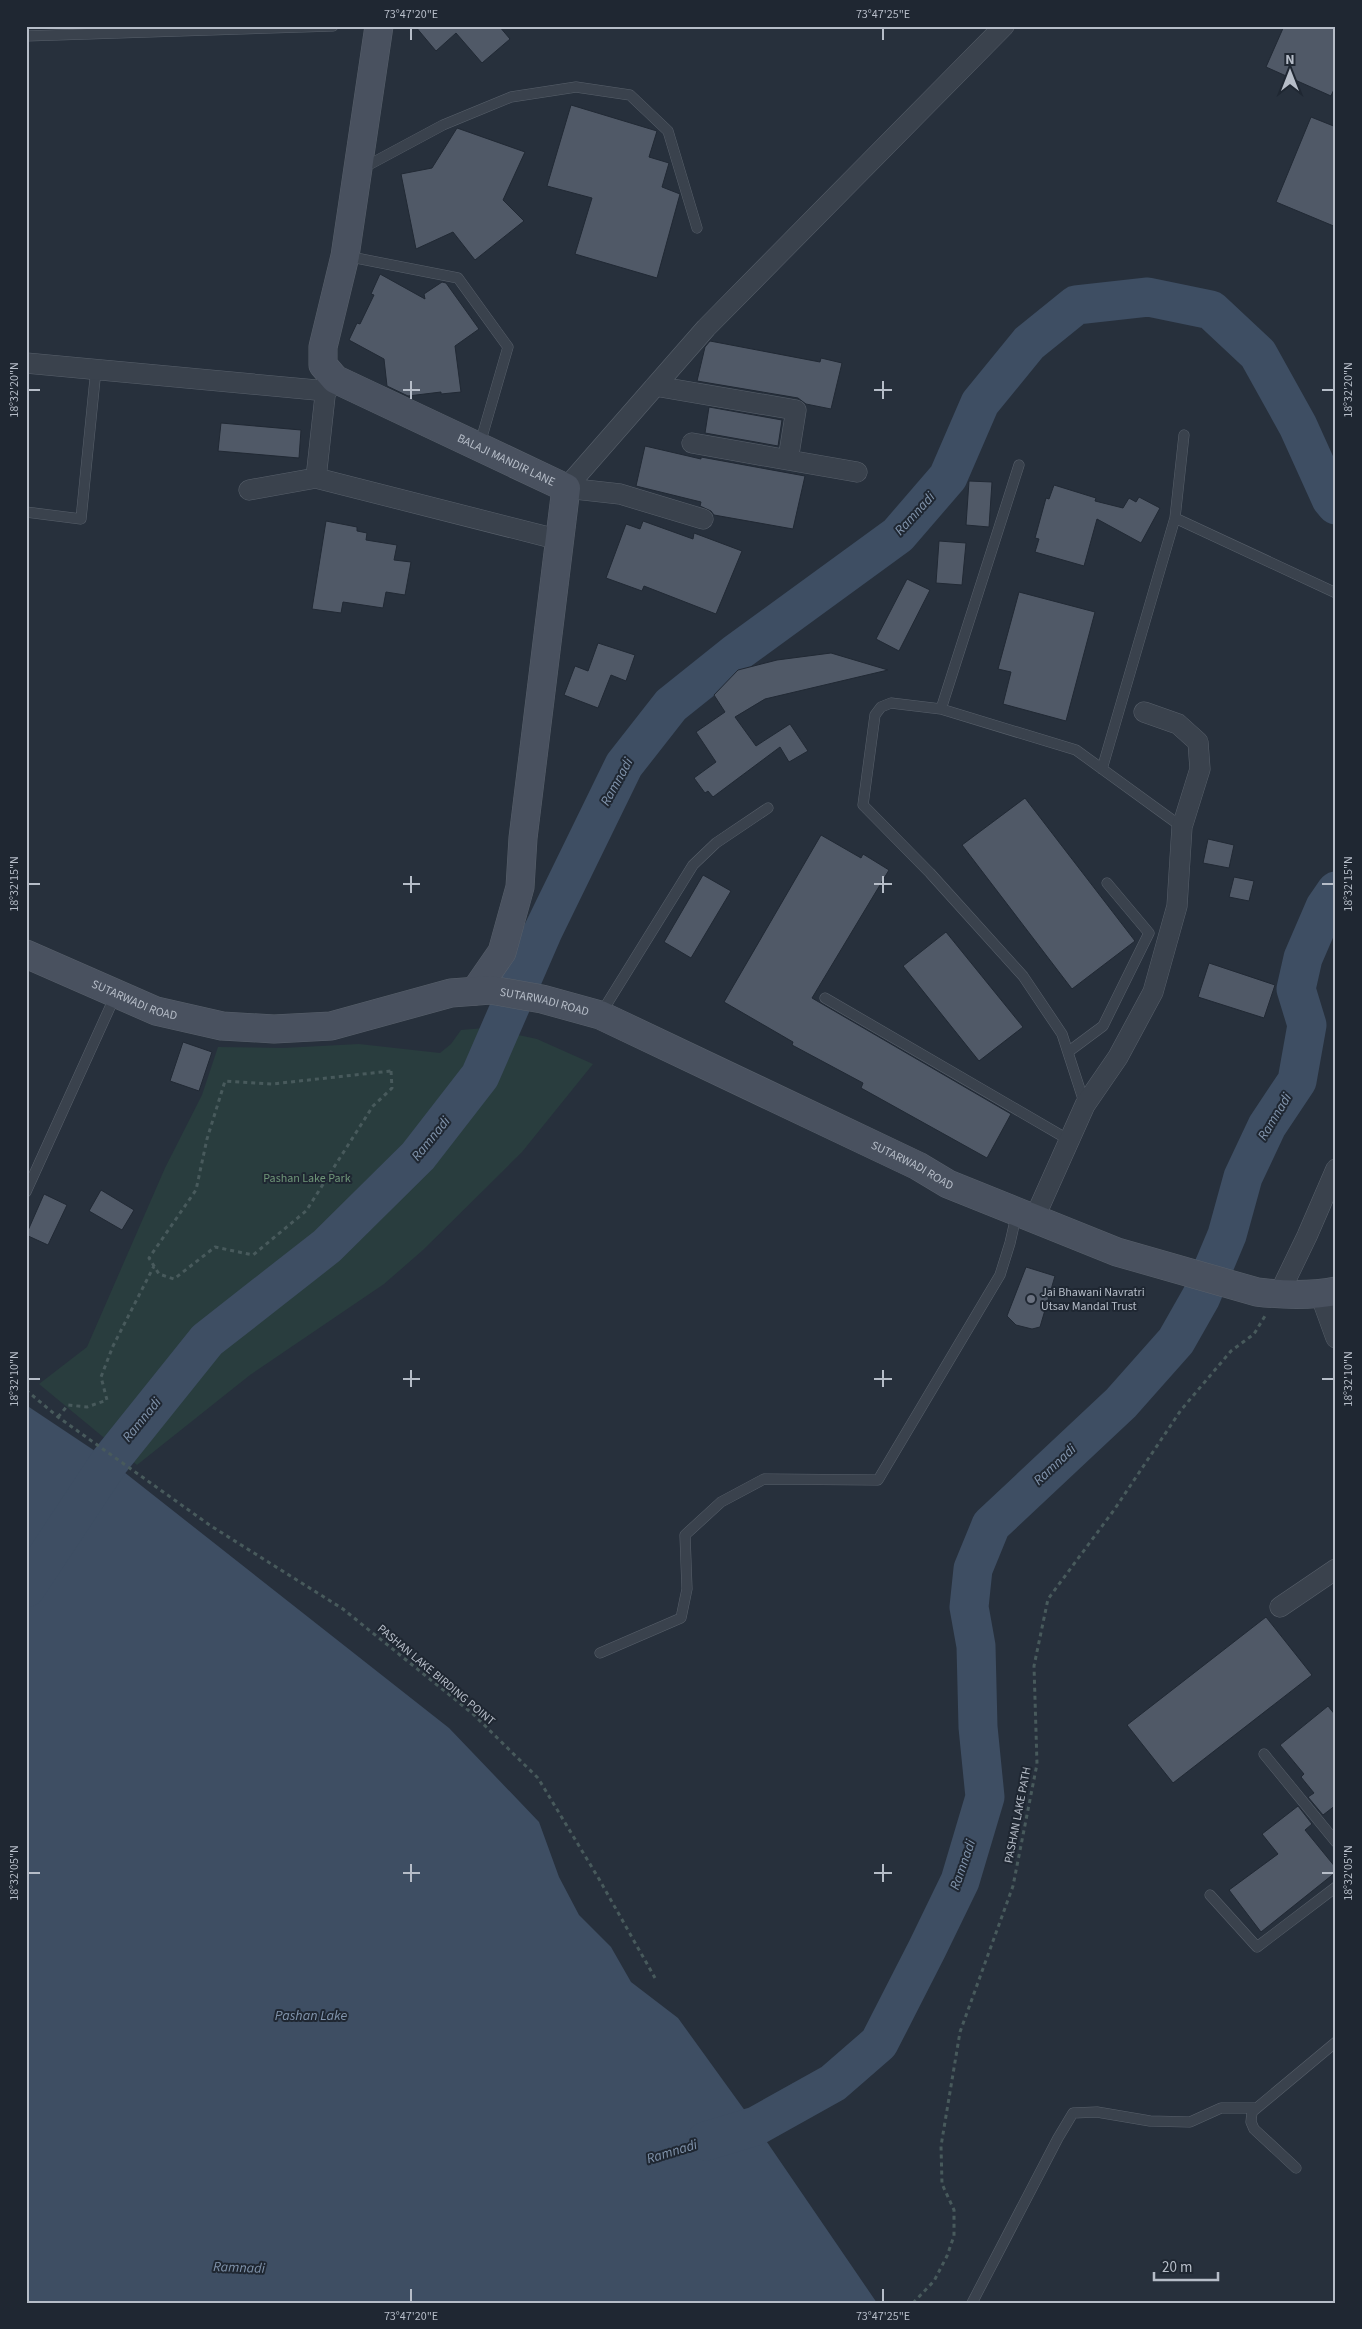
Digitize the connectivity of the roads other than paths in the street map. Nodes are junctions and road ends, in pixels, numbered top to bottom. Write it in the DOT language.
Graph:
graph roads {
  1 [pos="333,26"];
  2 [pos="379,26"];
  3 [pos="1004,26"];
  4 [pos="26,36"];
  5 [pos="358,171"];
  6 [pos="697,228"];
  7 [pos="346,256"];
  8 [pos="26,363"];
  9 [pos="96,369"];
  10 [pos="327,381"];
  11 [pos="655,386"];
  12 [pos="1184,435"];
  13 [pos="692,443"];
  14 [pos="479,447"];
  15 [pos="788,460"];
  16 [pos="1019,465"];
  17 [pos="856,472"];
  18 [pos="316,478"];
  19 [pos="566,488"];
  20 [pos="249,490"];
  21 [pos="26,512"];
  22 [pos="1175,518"];
  23 [pos="703,519"];
  24 [pos="560,540"];
  25 [pos="1336,593"];
  26 [pos="941,710"];
  27 [pos="1144,712"];
  28 [pos="1102,769"];
  29 [pos="768,808"];
  30 [pos="1182,827"];
  31 [pos="1107,883"];
  32 [pos="26,954"];
  33 [pos="483,990"];
  34 [pos="117,993"];
  35 [pos="825,998"];
  36 [pos="600,1015"];
  37 [pos="1068,1052"];
  38 [pos="1085,1105"];
  39 [pos="1070,1140"];
  40 [pos="1336,1169"];
  41 [pos="26,1192"];
  42 [pos="1026,1216"];
  43 [pos="1328,1292"];
  44 [pos="1268,1293"];
  45 [pos="1336,1338"];
  46 [pos="1336,1569"];
  47 [pos="1280,1607"];
  48 [pos="600,1652"];
  49 [pos="1264,1754"];
  50 [pos="1336,1842"];
  51 [pos="1336,1887"];
  52 [pos="1210,1895"];
  53 [pos="1336,2042"];
  54 [pos="1255,2108"];
  55 [pos="1296,2168"];
  56 [pos="972,2303"];
  1 -- 4 [label="lane"];
  2 -- 5 [label="street"];
  3 -- 11 [label="street"];
  5 -- 6 [label="lane"];
  5 -- 7 [label="street"];
  7 -- 10 [label="street"];
  7 -- 14 [label="lane"];
  8 -- 9 [label="street"];
  9 -- 10 [label="street"];
  9 -- 21 [label="lane"];
  10 -- 14 [label="street, BALAJI MANDIR LANE"];
  10 -- 18 [label="street"];
  11 -- 15 [label="street"];
  11 -- 19 [label="street"];
  12 -- 22 [label="lane"];
  13 -- 15 [label="street"];
  14 -- 19 [label="street, BALAJI MANDIR LANE"];
  15 -- 17 [label="street"];
  16 -- 26 [label="lane"];
  18 -- 20 [label="street"];
  18 -- 24 [label="street"];
  19 -- 23 [label="street"];
  19 -- 24 [label="street, BALAJI MANDIR LANE"];
  22 -- 25 [label="lane"];
  22 -- 28 [label="lane"];
  24 -- 33 [label="street, BALAJI MANDIR LANE"];
  26 -- 28 [label="lane"];
  26 -- 37 [label="lane"];
  27 -- 30 [label="street"];
  28 -- 30 [label="lane"];
  29 -- 36 [label="lane"];
  30 -- 38 [label="street"];
  31 -- 37 [label="lane"];
  32 -- 34 [label="street, SUTARWADI ROAD"];
  33 -- 34 [label="street, SUTARWADI ROAD"];
  33 -- 36 [label="street, SUTARWADI ROAD"];
  34 -- 41 [label="lane"];
  35 -- 39 [label="lane"];
  36 -- 42 [label="street, SUTARWADI ROAD"];
  37 -- 38 [label="lane"];
  38 -- 39 [label="street"];
  39 -- 42 [label="street"];
  40 -- 44 [label="street"];
  42 -- 44 [label="street, SUTARWADI ROAD"];
  42 -- 48 [label="lane"];
  43 -- 44 [label="street"];
  43 -- 45 [label="street"];
  46 -- 47 [label="street"];
  49 -- 50 [label="lane"];
  51 -- 52 [label="lane"];
  53 -- 54 [label="lane"];
  54 -- 55 [label="lane"];
  54 -- 56 [label="lane"];
}
